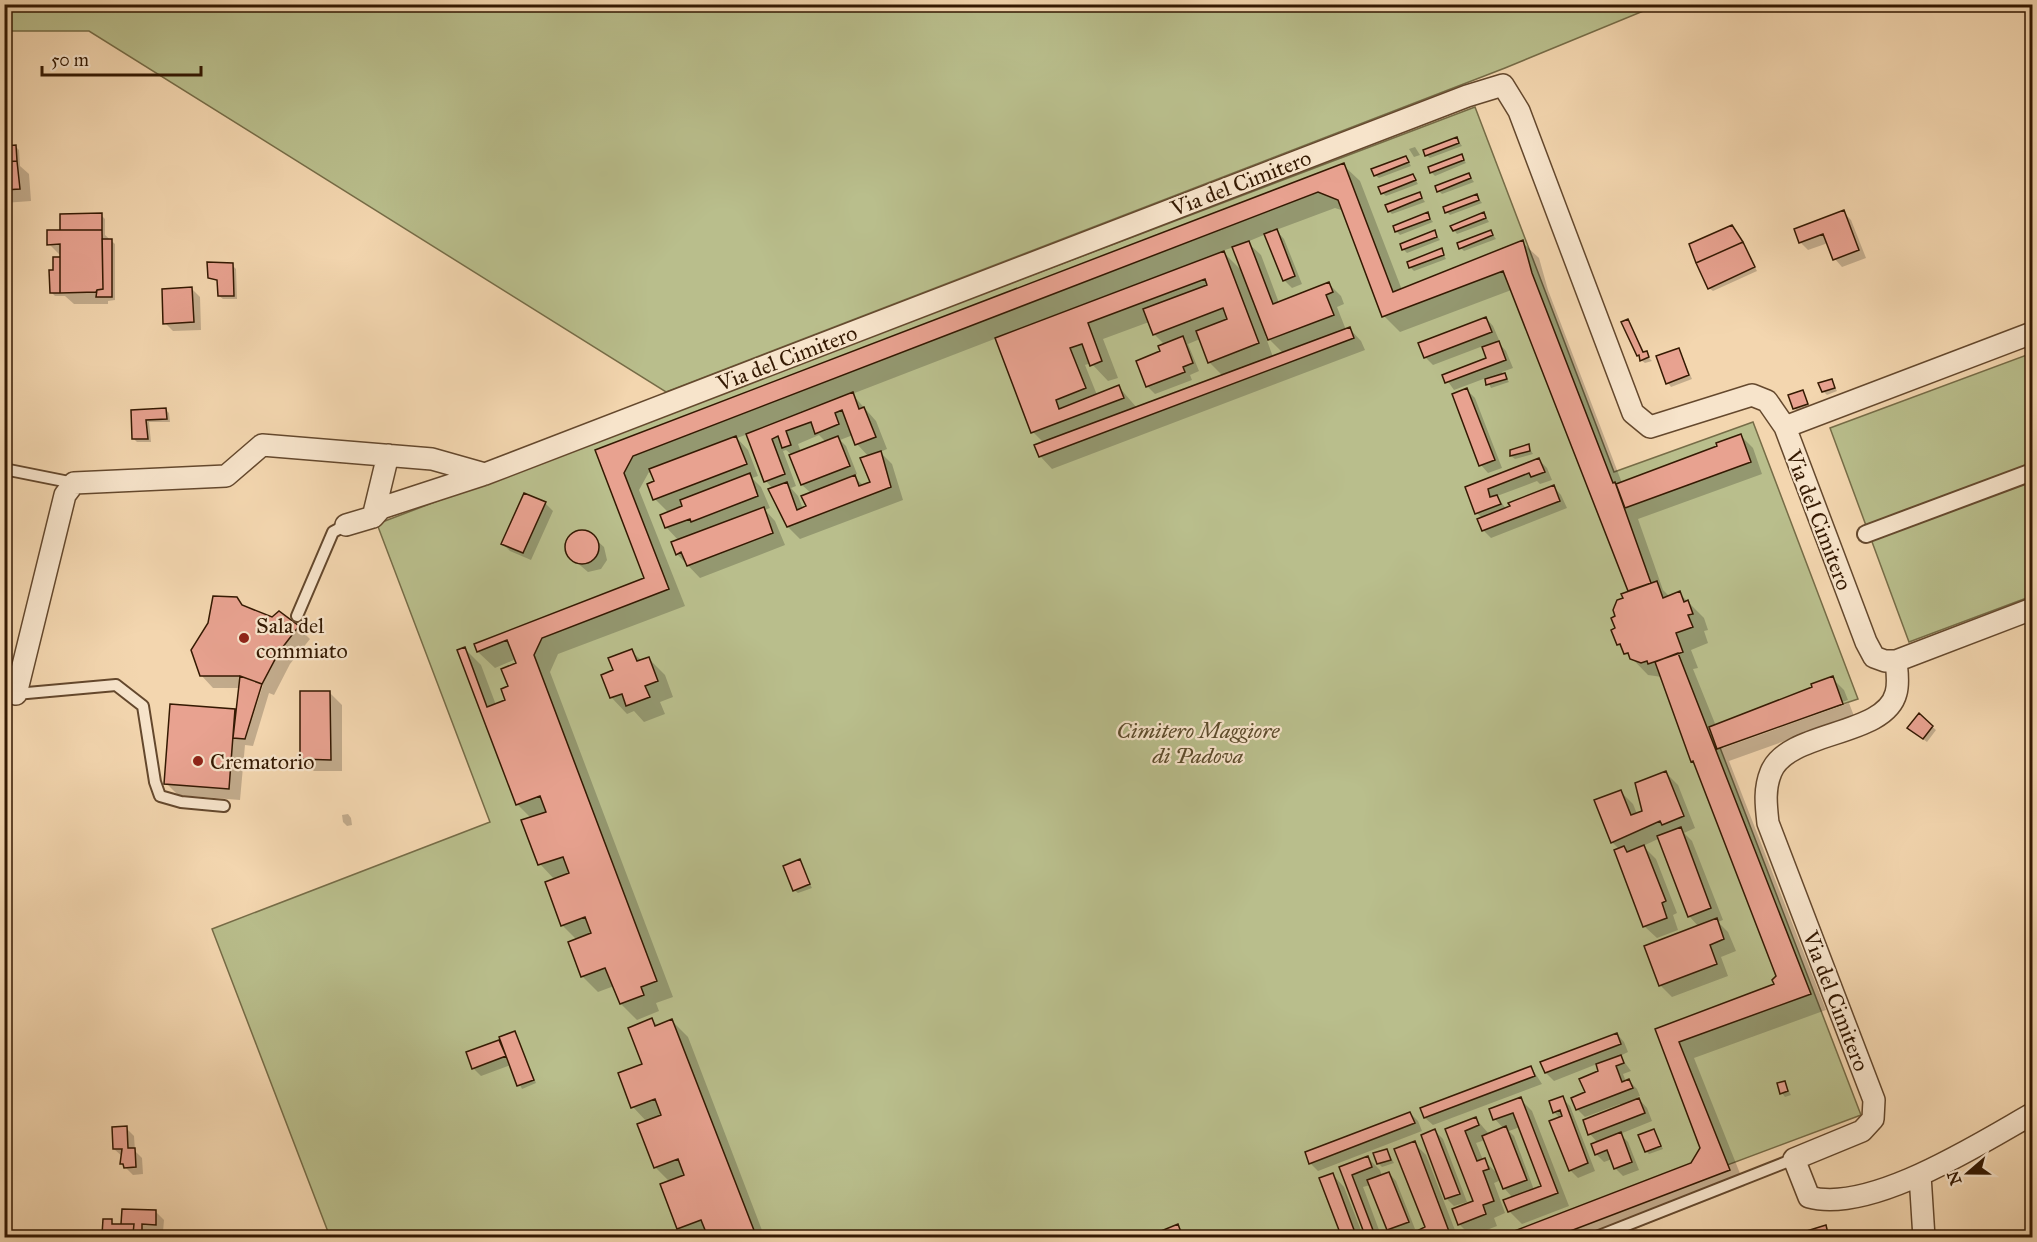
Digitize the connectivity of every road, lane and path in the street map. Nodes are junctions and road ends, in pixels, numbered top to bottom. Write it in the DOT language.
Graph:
graph roads {
  1 [pos="2032,333"];
  2 [pos="1785,427"];
  3 [pos="388,455"];
  4 [pos="4,469"];
  5 [pos="2032,472"];
  6 [pos="485,474"];
  7 [pos="74,483"];
  8 [pos="373,517"];
  9 [pos="346,525"];
  10 [pos="1866,534"];
  11 [pos="2032,609"];
  12 [pos="297,616"];
  13 [pos="1896,661"];
  14 [pos="16,694"];
  15 [pos="224,806"];
  16 [pos="2032,1114"];
  17 [pos="1794,1159"];
  18 [pos="1920,1175"];
  19 [pos="1594,1238"];
  20 [pos="1924,1238"];
  1 -- 2 [label="street, Via del Cimitero"];
  2 -- 6 [label="street, Via del Cimitero"];
  2 -- 13 [label="street, Via del Cimitero"];
  3 -- 6 [label="street"];
  3 -- 7 [label="street"];
  3 -- 8 [label="street"];
  4 -- 7 [label="lane"];
  5 -- 10 [label="street, Via del Cimitero"];
  6 -- 8 [label="street, Via del Cimitero"];
  7 -- 14 [label="street"];
  8 -- 9 [label="street, Via del Cimitero"];
  9 -- 12 [label="lane"];
  11 -- 13 [label="street"];
  13 -- 17 [label="street, Via del Cimitero"];
  14 -- 15 [label="lane"];
  16 -- 18 [label="street"];
  17 -- 18 [label="street"];
  17 -- 19 [label="lane, Via del Cimitero"];
  18 -- 20 [label="street"];
}
